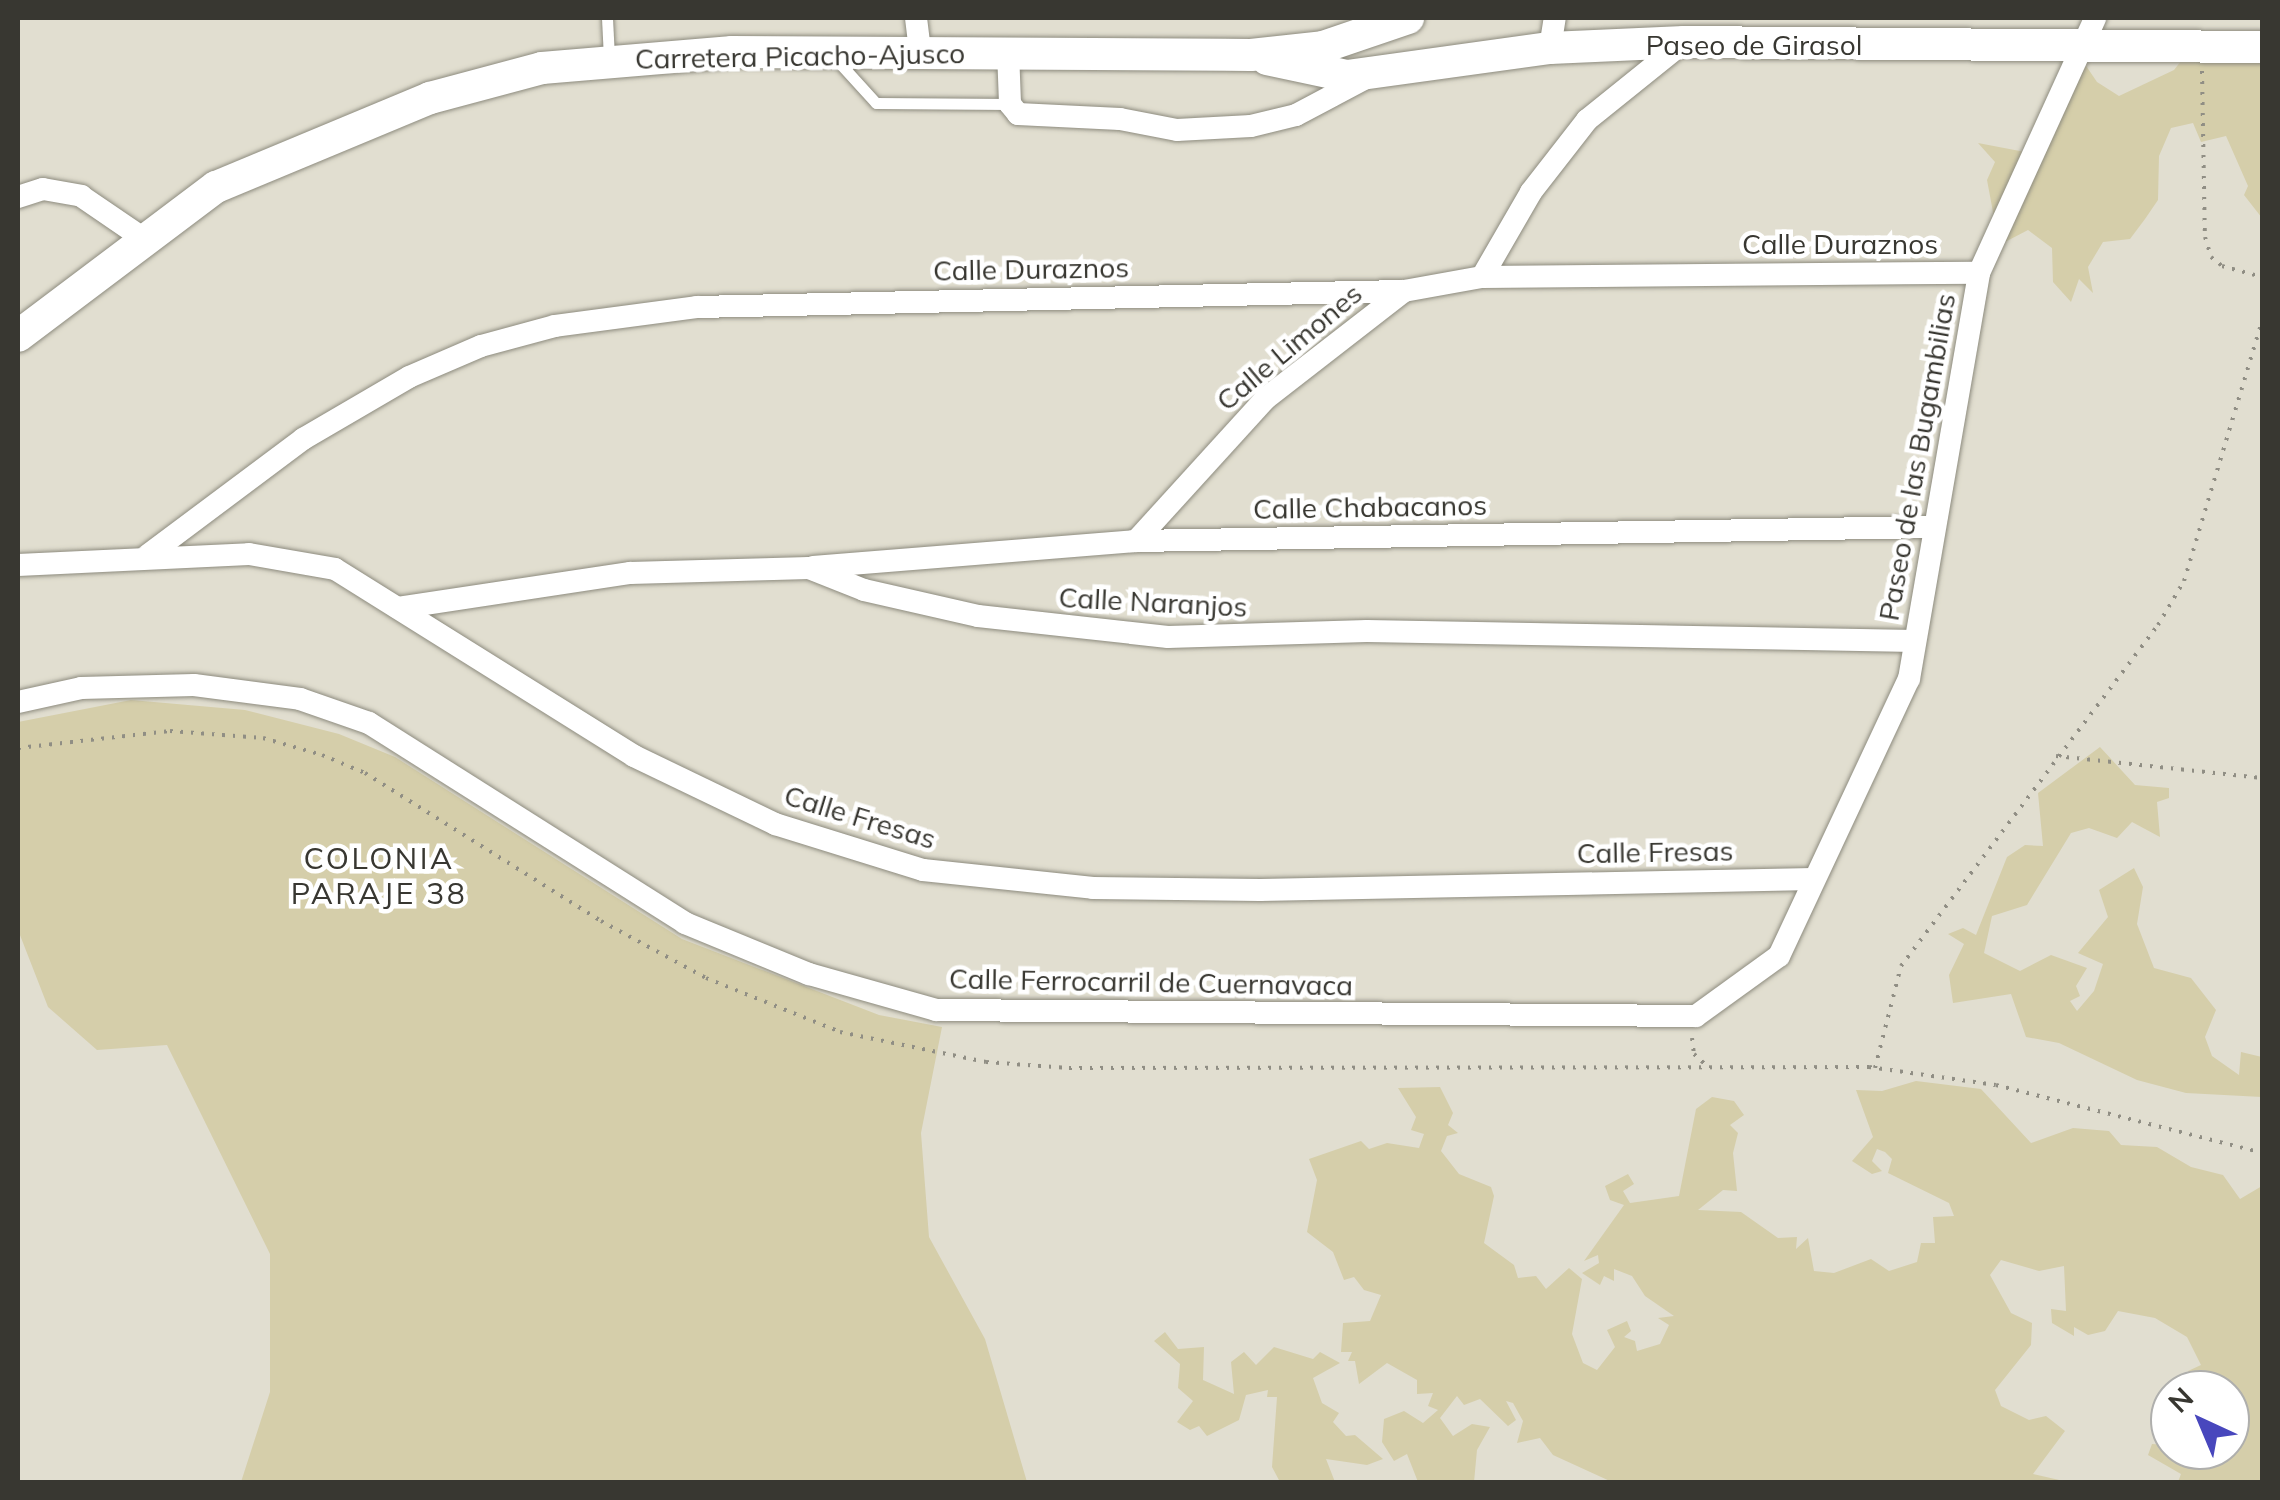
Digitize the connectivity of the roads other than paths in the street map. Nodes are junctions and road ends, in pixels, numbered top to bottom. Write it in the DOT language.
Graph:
graph roads {
  1 [pos="607,18"];
  2 [pos="916,18"];
  3 [pos="1408,18"];
  4 [pos="2088,31"];
  5 [pos="1552,32"];
  6 [pos="1684,42"];
  7 [pos="2262,46"];
  8 [pos="1008,51"];
  9 [pos="832,52"];
  10 [pos="920,52"];
  11 [pos="1250,55"];
  12 [pos="609,62"];
  13 [pos="1374,73"];
  14 [pos="1010,104"];
  15 [pos="18,198"];
  16 [pos="141,237"];
  17 [pos="1979,273"];
  18 [pos="1482,277"];
  19 [pos="1404,291"];
  20 [pos="18,336"];
  21 [pos="1932,527"];
  22 [pos="1136,540"];
  23 [pos="148,554"];
  24 [pos="18,565"];
  25 [pos="810,568"];
  26 [pos="398,608"];
  27 [pos="1915,641"];
  28 [pos="18,702"];
  29 [pos="1813,879"];
  1 -- 12 [label="lane"];
  2 -- 10 [label="street"];
  3 -- 11 [label="main road, Carretera Picacho-Ajusco"];
  4 -- 6 [label="main road, Paseo de Girasol"];
  4 -- 7 [label="main road, Paseo de Girasol"];
  4 -- 17 [label="street, Paseo de las Bugambilias"];
  5 -- 6 [label="main road, Paseo de Girasol"];
  5 -- 13 [label="main road, Paseo de Girasol"];
  6 -- 18 [label="street"];
  8 -- 10 [label="main road, Carretera Picacho-Ajusco"];
  8 -- 11 [label="main road, Carretera Picacho-Ajusco"];
  8 -- 14 [label="street"];
  9 -- 10 [label="main road, Carretera Picacho-Ajusco"];
  9 -- 12 [label="main road, Carretera Picacho-Ajusco"];
  9 -- 14 [label="lane"];
  11 -- 13 [label="main road, Paseo de Girasol"];
  12 -- 16 [label="main road, Carretera Picacho-Ajusco"];
  13 -- 14 [label="street"];
  15 -- 16 [label="street"];
  16 -- 20 [label="main road, Carretera Picacho-Ajusco"];
  17 -- 18 [label="street, Calle Duraznos"];
  17 -- 21 [label="street, Paseo de las Bugambilias"];
  18 -- 19 [label="street, Calle Duraznos"];
  19 -- 22 [label="street, Calle Limones"];
  19 -- 23 [label="street, Calle Duraznos"];
  21 -- 22 [label="street, Calle Chabacanos"];
  21 -- 27 [label="street, Paseo de las Bugambilias"];
  22 -- 25 [label="street, Calle Chabacanos"];
  23 -- 24 [label="street, Calle Fresas"];
  23 -- 26 [label="street, Calle Fresas"];
  25 -- 26 [label="street, Calle Naranjos"];
  25 -- 27 [label="street, Calle Naranjos"];
  26 -- 29 [label="street, Calle Fresas"];
  27 -- 29 [label="street, Paseo de las Bugambilias"];
  28 -- 29 [label="street, Calle Ferrocarril de Cuernavaca"];
}
